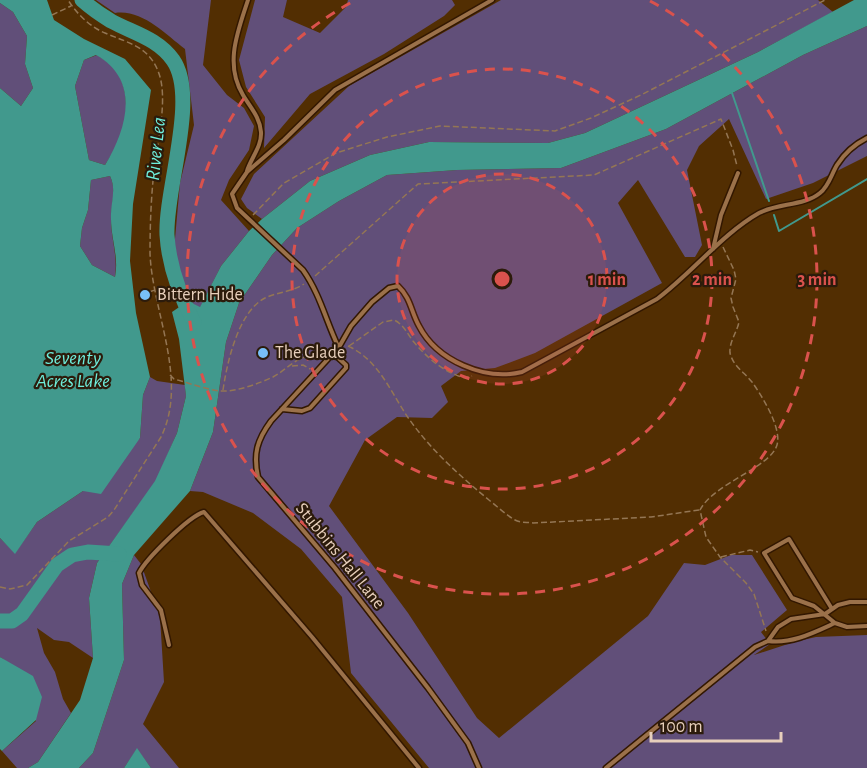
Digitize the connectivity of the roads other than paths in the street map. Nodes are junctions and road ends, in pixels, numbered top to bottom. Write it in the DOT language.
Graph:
graph roads {
  1 [pos="248,0"];
  2 [pos="492,0"];
  3 [pos="867,138"];
  4 [pos="247,172"];
  5 [pos="738,173"];
  6 [pos="713,250"];
  7 [pos="339,347"];
  8 [pos="333,352"];
  9 [pos="282,409"];
  10 [pos="867,603"];
  11 [pos="832,609"];
  12 [pos="825,614"];
  13 [pos="835,623"];
  14 [pos="867,626"];
  15 [pos="768,641"];
  16 [pos="169,645"];
  17 [pos="419,768"];
  18 [pos="479,768"];
  19 [pos="606,768"];
  1 -- 4 [label="lane"];
  2 -- 4 [label="lane"];
  3 -- 6 [label="lane"];
  4 -- 7 [label="lane"];
  5 -- 6 [label="lane"];
  6 -- 7 [label="lane, Stubbins Hall Lane"];
  7 -- 8 [label="lane, Stubbins Hall Lane"];
  8 -- 9 [label="lane, Stubbins Hall Lane"];
  8 -- 9 [label="lane"];
  9 -- 18 [label="lane, Stubbins Hall Lane"];
  10 -- 11 [label="lane"];
  11 -- 12 [label="lane"];
  11 -- 12 [label="lane"];
  12 -- 13 [label="lane"];
  12 -- 15 [label="lane"];
  13 -- 14 [label="lane"];
  13 -- 15 [label="lane"];
  15 -- 19 [label="lane"];
  16 -- 17 [label="lane"];
}
